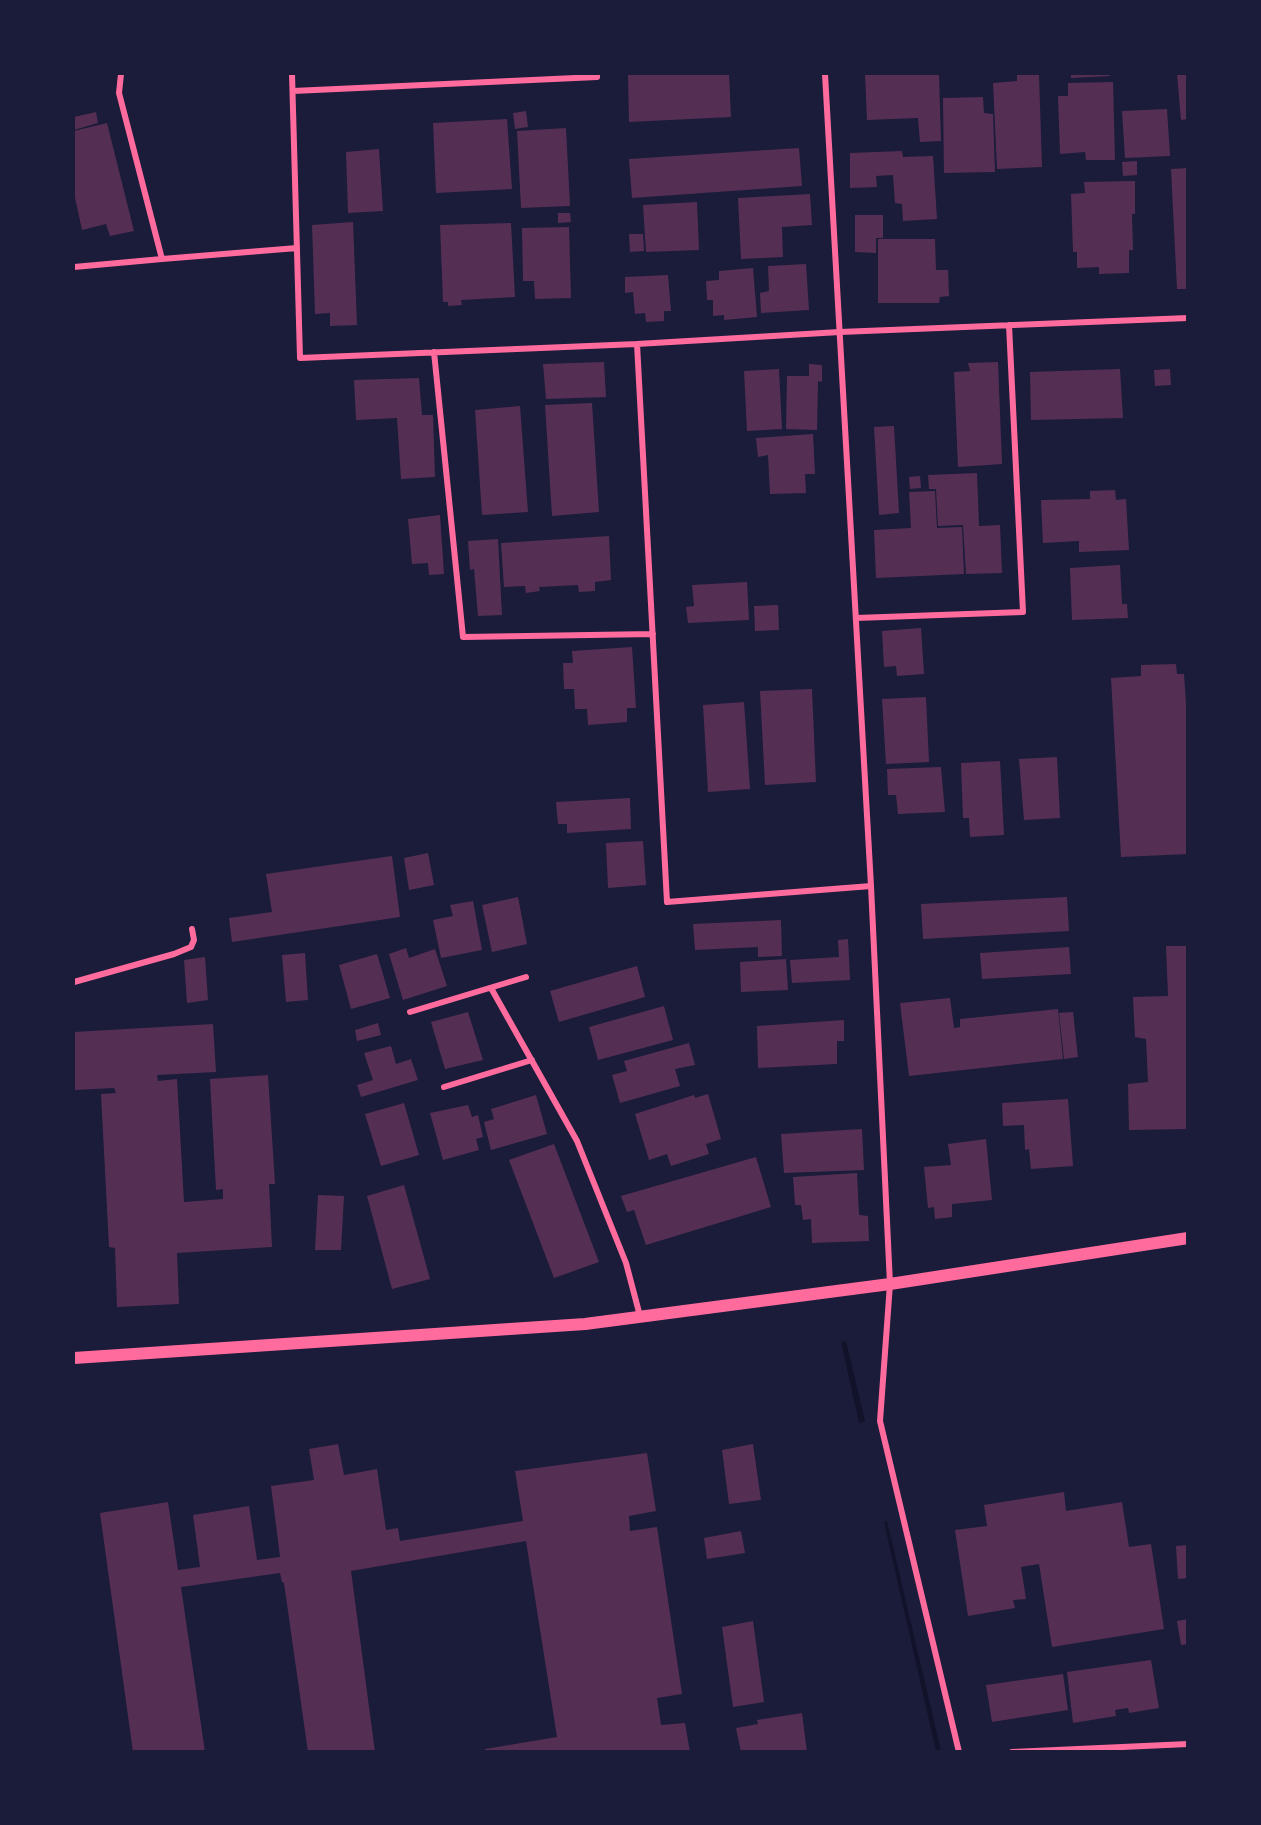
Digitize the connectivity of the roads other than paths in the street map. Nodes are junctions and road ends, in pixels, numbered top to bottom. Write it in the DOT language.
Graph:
graph roads {
  1 [pos="121,74"];
  2 [pos="292,74"];
  3 [pos="597,74"];
  4 [pos="825,74"];
  5 [pos="293,91"];
  6 [pos="297,248"];
  7 [pos="162,260"];
  8 [pos="74,267"];
  9 [pos="1188,318"];
  10 [pos="1009,325"];
  11 [pos="840,332"];
  12 [pos="637,344"];
  13 [pos="434,352"];
  14 [pos="856,618"];
  15 [pos="652,634"];
  16 [pos="871,886"];
  17 [pos="192,929"];
  18 [pos="526,977"];
  19 [pos="74,982"];
  20 [pos="492,988"];
  21 [pos="410,1012"];
  22 [pos="532,1060"];
  23 [pos="444,1087"];
  24 [pos="1188,1238"];
  25 [pos="890,1284"];
  26 [pos="641,1317"];
  27 [pos="74,1358"];
  28 [pos="1188,1744"];
  29 [pos="959,1752"];
  30 [pos="1012,1752"];
  1 -- 7 [label="street"];
  2 -- 5 [label="street"];
  3 -- 5 [label="street"];
  4 -- 11 [label="street"];
  5 -- 6 [label="street"];
  6 -- 7 [label="street"];
  6 -- 13 [label="street"];
  7 -- 8 [label="street"];
  9 -- 10 [label="street"];
  10 -- 11 [label="street"];
  10 -- 14 [label="street"];
  11 -- 12 [label="street"];
  11 -- 14 [label="street"];
  12 -- 13 [label="street"];
  12 -- 15 [label="street"];
  13 -- 15 [label="street"];
  14 -- 16 [label="street"];
  15 -- 16 [label="street"];
  16 -- 25 [label="street"];
  17 -- 19 [label="street"];
  18 -- 20 [label="street"];
  20 -- 21 [label="street"];
  20 -- 22 [label="street"];
  22 -- 23 [label="street"];
  22 -- 26 [label="street"];
  24 -- 25 [label="main road"];
  25 -- 26 [label="main road"];
  25 -- 29 [label="street"];
  26 -- 27 [label="main road"];
  28 -- 30 [label="street"];
}
